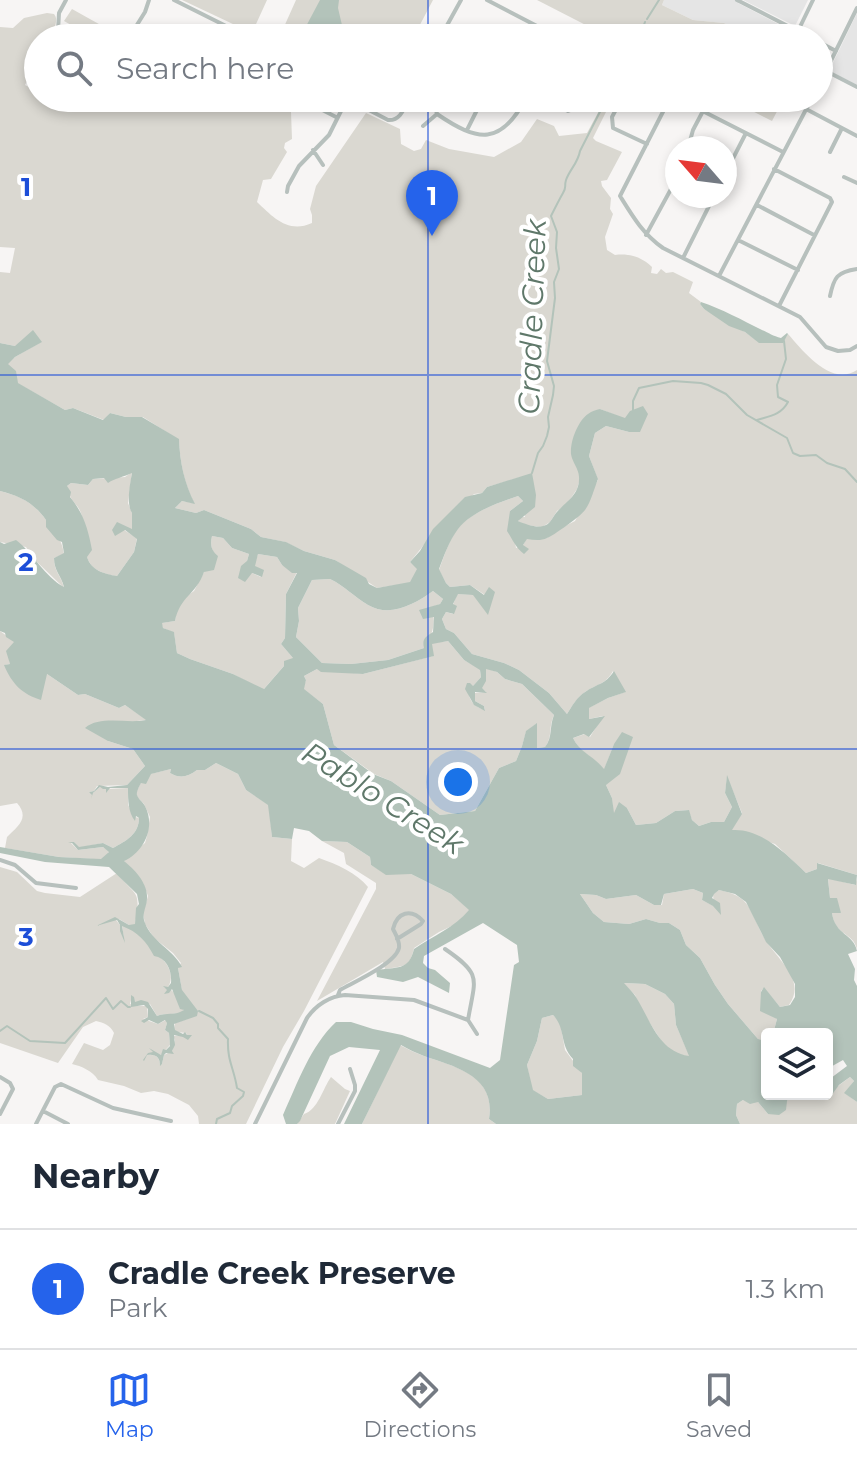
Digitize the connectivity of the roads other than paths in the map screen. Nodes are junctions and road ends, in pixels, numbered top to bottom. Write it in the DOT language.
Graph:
graph roads {
  1 [pos="66,0"];
  2 [pos="149,0"];
  3 [pos="174,0"];
  4 [pos="461,0"];
  5 [pos="487,0"];
  6 [pos="737,0"];
  7 [pos="813,0"];
  8 [pos="857,8"];
  9 [pos="58,24"];
  10 [pos="138,24"];
  11 [pos="222,24"];
  12 [pos="448,24"];
  13 [pos="533,24"];
  14 [pos="784,24"];
  15 [pos="801,24"];
  16 [pos="833,49"];
  17 [pos="836,51"];
  18 [pos="833,57"];
  19 [pos="833,75"];
  20 [pos="857,87"];
  21 [pos="326,112"];
  22 [pos="339,112"];
  23 [pos="373,112"];
  24 [pos="402,112"];
  25 [pos="476,112"];
  26 [pos="518,112"];
  27 [pos="615,112"];
  28 [pos="663,112"];
  29 [pos="702,112"];
  30 [pos="705,112"];
  31 [pos="804,112"];
  32 [pos="812,112"];
  33 [pos="437,114"];
  34 [pos="336,117"];
  35 [pos="423,126"];
  36 [pos="842,128"];
  37 [pos="467,130"];
  38 [pos="746,133"];
  39 [pos="691,136"];
  40 [pos="857,136"];
  41 [pos="647,144"];
  42 [pos="313,150"];
  43 [pos="737,151"];
  44 [pos="783,152"];
  45 [pos="830,152"];
  46 [pos="323,165"];
  47 [pos="774,169"];
  48 [pos="844,177"];
  49 [pos="857,183"];
  50 [pos="287,192"];
  51 [pos="665,200"];
  52 [pos="757,205"];
  53 [pos="708,208"];
  54 [pos="646,235"];
  55 [pos="814,235"];
  56 [pos="738,240"];
  57 [pos="683,258"];
  58 [pos="857,269"];
  59 [pos="798,270"];
  60 [pos="719,276"];
  61 [pos="830,296"];
  62 [pos="779,306"];
  63 [pos="857,346"];
  64 [pos="0,860"];
  65 [pos="76,888"];
  66 [pos="397,939"];
  67 [pos="445,949"];
  68 [pos="339,992"];
  69 [pos="468,1020"];
  70 [pos="477,1034"];
  71 [pos="350,1069"];
  72 [pos="0,1077"];
  73 [pos="43,1111"];
  74 [pos="0,1114"];
  75 [pos="148,1116"];
  76 [pos="171,1121"];
  77 [pos="36,1124"];
  78 [pos="68,1124"];
  79 [pos="146,1124"];
  80 [pos="255,1124"];
  81 [pos="338,1124"];
  1 -- 9 [label="street"];
  2 -- 10 [label="street"];
  3 -- 11 [label="street"];
  4 -- 12 [label="street"];
  5 -- 13 [label="street"];
  6 -- 14 [label="street"];
  7 -- 15 [label="street"];
  8 -- 17 [label="street"];
  16 -- 17 [label="street"];
  17 -- 18 [label="street"];
  19 -- 20 [label="street"];
  21 -- 34 [label="street"];
  22 -- 34 [label="street"];
  23 -- 24 [label="street"];
  25 -- 37 [label="street"];
  26 -- 37 [label="street"];
  27 -- 41 [label="street"];
  28 -- 41 [label="street"];
  29 -- 39 [label="street"];
  30 -- 38 [label="street"];
  31 -- 44 [label="street"];
  32 -- 36 [label="street"];
  33 -- 35 [label="street"];
  33 -- 37 [label="street"];
  34 -- 42 [label="street"];
  36 -- 40 [label="street"];
  36 -- 45 [label="street"];
  38 -- 43 [label="street"];
  38 -- 44 [label="street"];
  41 -- 54 [label="street"];
  42 -- 46 [label="street"];
  42 -- 50 [label="street"];
  44 -- 47 [label="street"];
  47 -- 52 [label="street"];
  47 -- 55 [label="street"];
  48 -- 49 [label="street"];
  51 -- 54 [label="street"];
  52 -- 55 [label="street"];
  52 -- 56 [label="street"];
  53 -- 57 [label="street"];
  54 -- 57 [label="street"];
  55 -- 59 [label="street"];
  56 -- 59 [label="street"];
  56 -- 60 [label="street"];
  57 -- 60 [label="street"];
  58 -- 61 [label="street"];
  59 -- 62 [label="street"];
  60 -- 62 [label="street"];
  62 -- 63 [label="street"];
  64 -- 65 [label="street"];
  66 -- 66 [label="street"];
  66 -- 68 [label="street"];
  67 -- 69 [label="street"];
  68 -- 69 [label="street"];
  68 -- 80 [label="street"];
  69 -- 70 [label="street"];
  71 -- 81 [label="street"];
  72 -- 74 [label="street"];
  73 -- 75 [label="street"];
  73 -- 77 [label="street"];
  73 -- 78 [label="street"];
  75 -- 76 [label="street"];
  75 -- 79 [label="street"];
}
